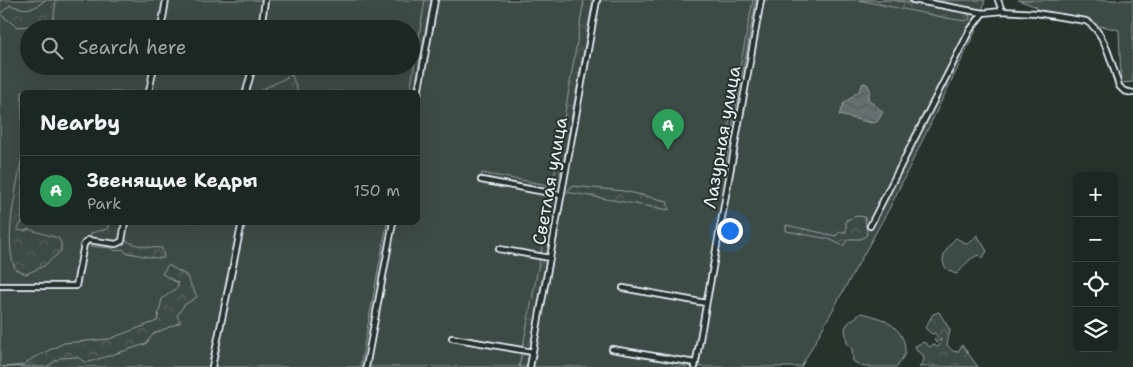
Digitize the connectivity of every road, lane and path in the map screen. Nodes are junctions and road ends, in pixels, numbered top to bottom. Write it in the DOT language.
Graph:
graph roads {
  1 [pos="166,0"];
  2 [pos="265,0"];
  3 [pos="435,0"];
  4 [pos="597,0"];
  5 [pos="761,0"];
  6 [pos="913,0"];
  7 [pos="998,0"];
  8 [pos="1002,11"];
  9 [pos="983,13"];
  10 [pos="163,20"];
  11 [pos="262,20"];
  12 [pos="152,75"];
  13 [pos="251,75"];
  14 [pos="149,90"];
  15 [pos="247,90"];
  16 [pos="419,90"];
  17 [pos="1133,92"];
  18 [pos="481,180"];
  19 [pos="562,195"];
  20 [pos="125,225"];
  21 [pos="241,225"];
  22 [pos="392,225"];
  23 [pos="870,226"];
  24 [pos="499,249"];
  25 [pos="550,258"];
  26 [pos="0,286"];
  27 [pos="623,288"];
  28 [pos="706,303"];
  29 [pos="452,338"];
  30 [pos="612,349"];
  31 [pos="533,352"];
  32 [pos="695,365"];
  33 [pos="212,367"];
  34 [pos="366,367"];
  35 [pos="530,367"];
  1 -- 10 [label="street"];
  2 -- 11 [label="street"];
  3 -- 16 [label="street"];
  4 -- 19 [label="street, Светлая улица"];
  5 -- 28 [label="street, Лазурная улица"];
  6 -- 9 [label="street"];
  7 -- 8 [label="street"];
  8 -- 9 [label="street"];
  8 -- 17 [label="street"];
  9 -- 23 [label="street"];
  12 -- 14 [label="street"];
  13 -- 15 [label="street"];
  18 -- 19 [label="street"];
  19 -- 25 [label="street, Светлая улица"];
  20 -- 26 [label="street"];
  21 -- 33 [label="street"];
  22 -- 34 [label="street"];
  24 -- 25 [label="street"];
  25 -- 31 [label="street, Светлая улица"];
  27 -- 28 [label="street"];
  28 -- 32 [label="street, Лазурная улица"];
  29 -- 31 [label="street"];
  30 -- 32 [label="street"];
  31 -- 35 [label="street, Светлая улица"];
}
